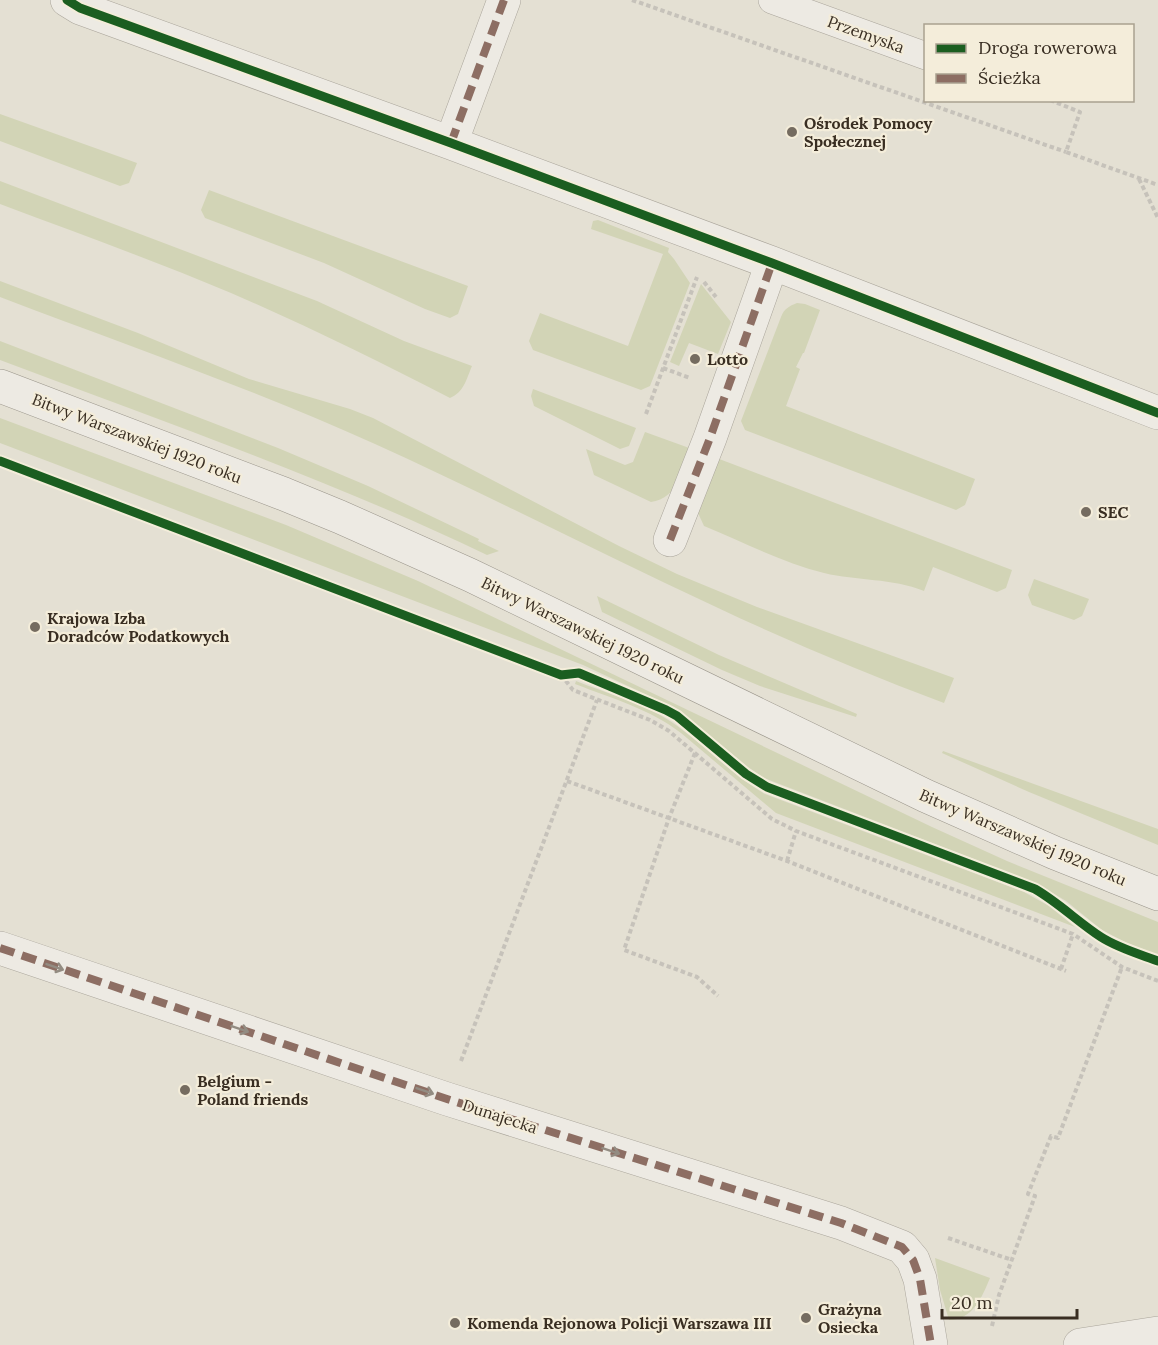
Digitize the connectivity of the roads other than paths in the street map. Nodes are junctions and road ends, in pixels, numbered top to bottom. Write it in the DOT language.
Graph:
graph roads {
  1 [pos="67,0"];
  2 [pos="504,0"];
  3 [pos="772,0"];
  4 [pos="924,55"];
  5 [pos="451,143"];
  6 [pos="771,263"];
  7 [pos="0,386"];
  8 [pos="1158,412"];
  9 [pos="670,540"];
  10 [pos="1158,894"];
  11 [pos="0,948"];
  12 [pos="1158,1333"];
  13 [pos="931,1345"];
  14 [pos="1080,1345"];
  1 -- 5 [label="street"];
  2 -- 5 [label="street"];
  3 -- 4 [label="lane, Przemyska"];
  5 -- 6 [label="street"];
  6 -- 8 [label="street"];
  6 -- 9 [label="street"];
  7 -- 10 [label="street, Bitwy Warszawskiej 1920 roku"];
  11 -- 13 [label="street, Dunajecka, one-way"];
  12 -- 14 [label="street"];
}
